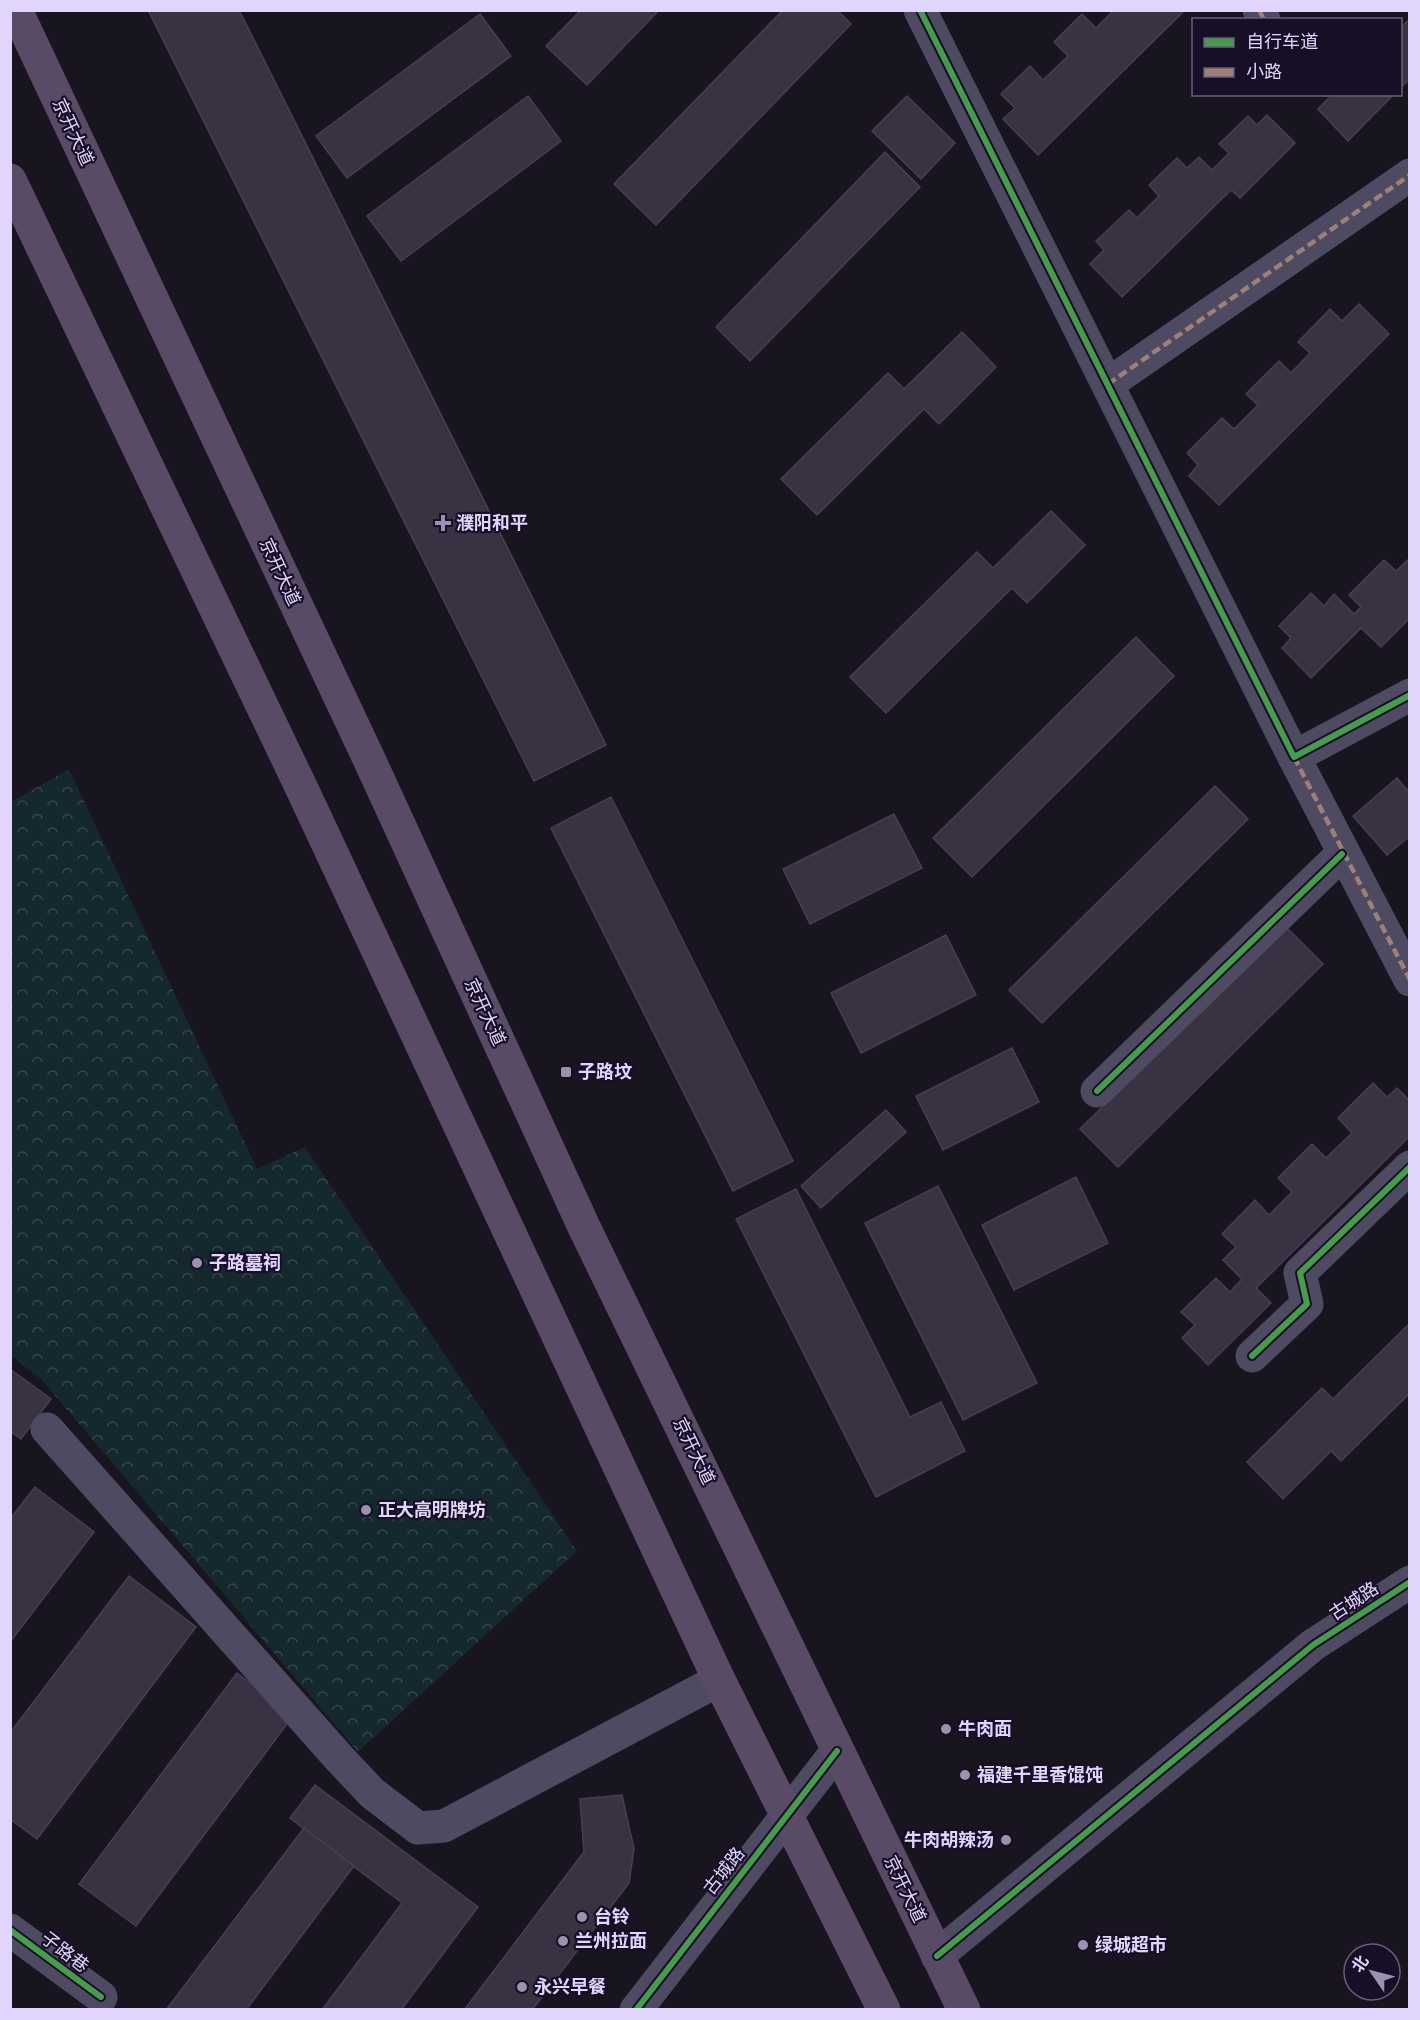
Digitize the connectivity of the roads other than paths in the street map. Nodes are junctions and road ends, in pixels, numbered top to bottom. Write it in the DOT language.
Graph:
graph roads {
  1 [pos="16,10"];
  2 [pos="920,10"];
  3 [pos="1410,175"];
  4 [pos="10,180"];
  5 [pos="1108,384"];
  6 [pos="1410,695"];
  7 [pos="1294,757"];
  8 [pos="1342,854"];
  9 [pos="1410,980"];
  10 [pos="1097,1091"];
  11 [pos="1410,1167"];
  12 [pos="1252,1356"];
  13 [pos="47,1429"];
  14 [pos="1410,1582"];
  15 [pos="719,1680"];
  16 [pos="837,1751"];
  17 [pos="787,1815"];
  18 [pos="10,1930"];
  19 [pos="937,1956"];
  20 [pos="101,1997"];
  21 [pos="636,2010"];
  22 [pos="884,2010"];
  23 [pos="964,2010"];
  1 -- 16 [label="main road, 京开大道"];
  2 -- 5 [label="street"];
  3 -- 5 [label="street"];
  4 -- 15 [label="main road"];
  5 -- 7 [label="street"];
  6 -- 7 [label="street"];
  7 -- 8 [label="street"];
  8 -- 9 [label="street"];
  8 -- 10 [label="street"];
  11 -- 12 [label="street"];
  13 -- 15 [label="street"];
  14 -- 19 [label="street, 古城路"];
  15 -- 17 [label="main road"];
  16 -- 17 [label="street, 古城路"];
  16 -- 19 [label="main road, 京开大道"];
  17 -- 21 [label="street, 古城路"];
  17 -- 22 [label="main road"];
  18 -- 20 [label="street, 子路巷"];
  19 -- 23 [label="main road, 京开大道"];
}
